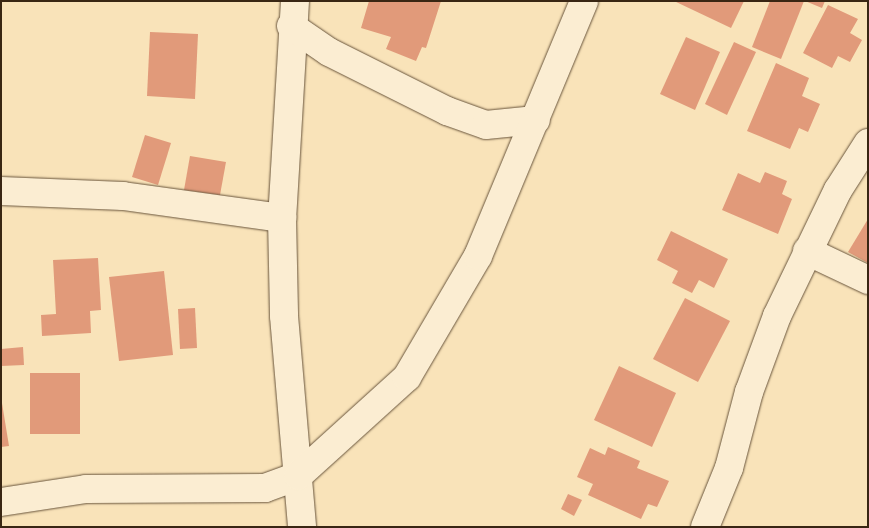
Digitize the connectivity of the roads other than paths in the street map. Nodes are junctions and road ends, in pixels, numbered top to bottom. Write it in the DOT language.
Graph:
graph roads {
  1 [pos="584,1"];
  2 [pos="293,14"];
  3 [pos="536,120"];
  4 [pos="868,143"];
  5 [pos="1,191"];
  6 [pos="282,218"];
  7 [pos="807,251"];
  8 [pos="868,280"];
  9 [pos="298,476"];
  10 [pos="1,502"];
  11 [pos="302,527"];
  12 [pos="705,527"];
  1 -- 3 [label="street"];
  2 -- 3 [label="street"];
  2 -- 6 [label="street"];
  3 -- 9 [label="street"];
  4 -- 7 [label="street"];
  5 -- 6 [label="street"];
  6 -- 9 [label="street"];
  7 -- 8 [label="street"];
  7 -- 12 [label="street"];
  9 -- 10 [label="street"];
  9 -- 11 [label="street"];
}
